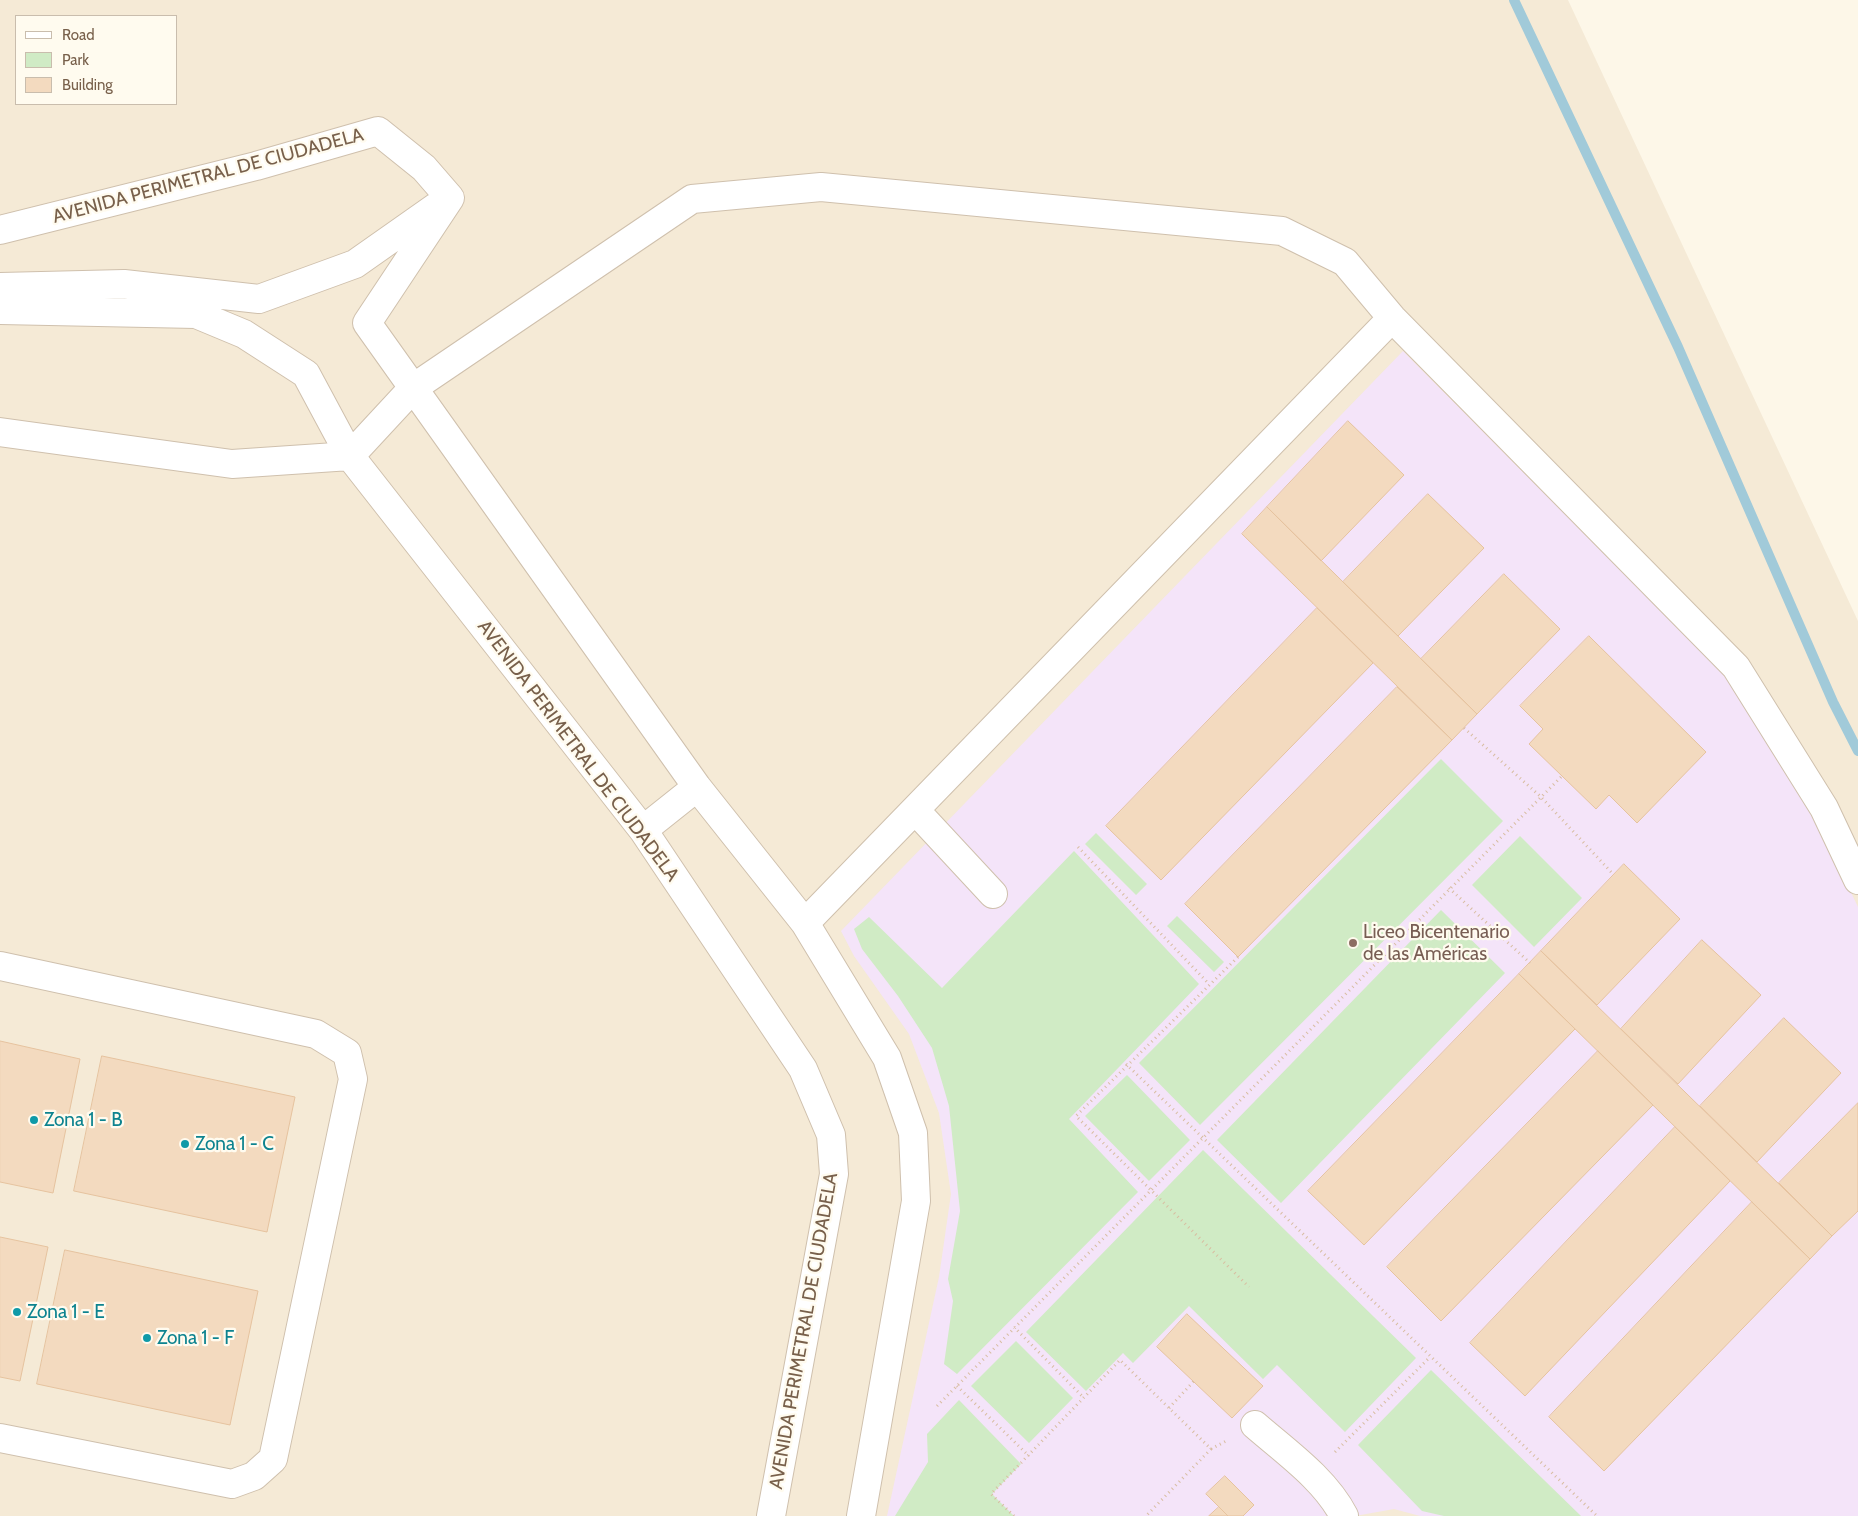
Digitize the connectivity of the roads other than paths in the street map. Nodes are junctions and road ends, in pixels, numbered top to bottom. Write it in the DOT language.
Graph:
graph roads {
  1 [pos="450,198"];
  2 [pos="0,230"];
  3 [pos="0,287"];
  4 [pos="0,310"];
  5 [pos="1392,318"];
  6 [pos="413,388"];
  7 [pos="0,432"];
  8 [pos="350,456"];
  9 [pos="698,788"];
  10 [pos="915,810"];
  11 [pos="643,830"];
  12 [pos="1858,880"];
  13 [pos="993,894"];
  14 [pos="805,923"];
  15 [pos="0,966"];
  16 [pos="1255,1425"];
  17 [pos="0,1438"];
  18 [pos="772,1516"];
  19 [pos="861,1516"];
  20 [pos="1344,1516"];
  1 -- 2 [label="street, AVENIDA PERIMETRAL DE CIUDADELA"];
  1 -- 3 [label="street"];
  1 -- 6 [label="street"];
  4 -- 8 [label="street, AVENIDA PERIMETRAL DE CIUDADELA"];
  5 -- 6 [label="street"];
  5 -- 10 [label="street"];
  5 -- 12 [label="street"];
  6 -- 8 [label="street"];
  6 -- 9 [label="street"];
  7 -- 8 [label="street"];
  8 -- 11 [label="street, AVENIDA PERIMETRAL DE CIUDADELA"];
  9 -- 11 [label="street"];
  9 -- 14 [label="street"];
  10 -- 13 [label="street"];
  10 -- 14 [label="street"];
  11 -- 18 [label="street, AVENIDA PERIMETRAL DE CIUDADELA"];
  14 -- 19 [label="street"];
  15 -- 17 [label="street"];
  16 -- 20 [label="street"];
}
